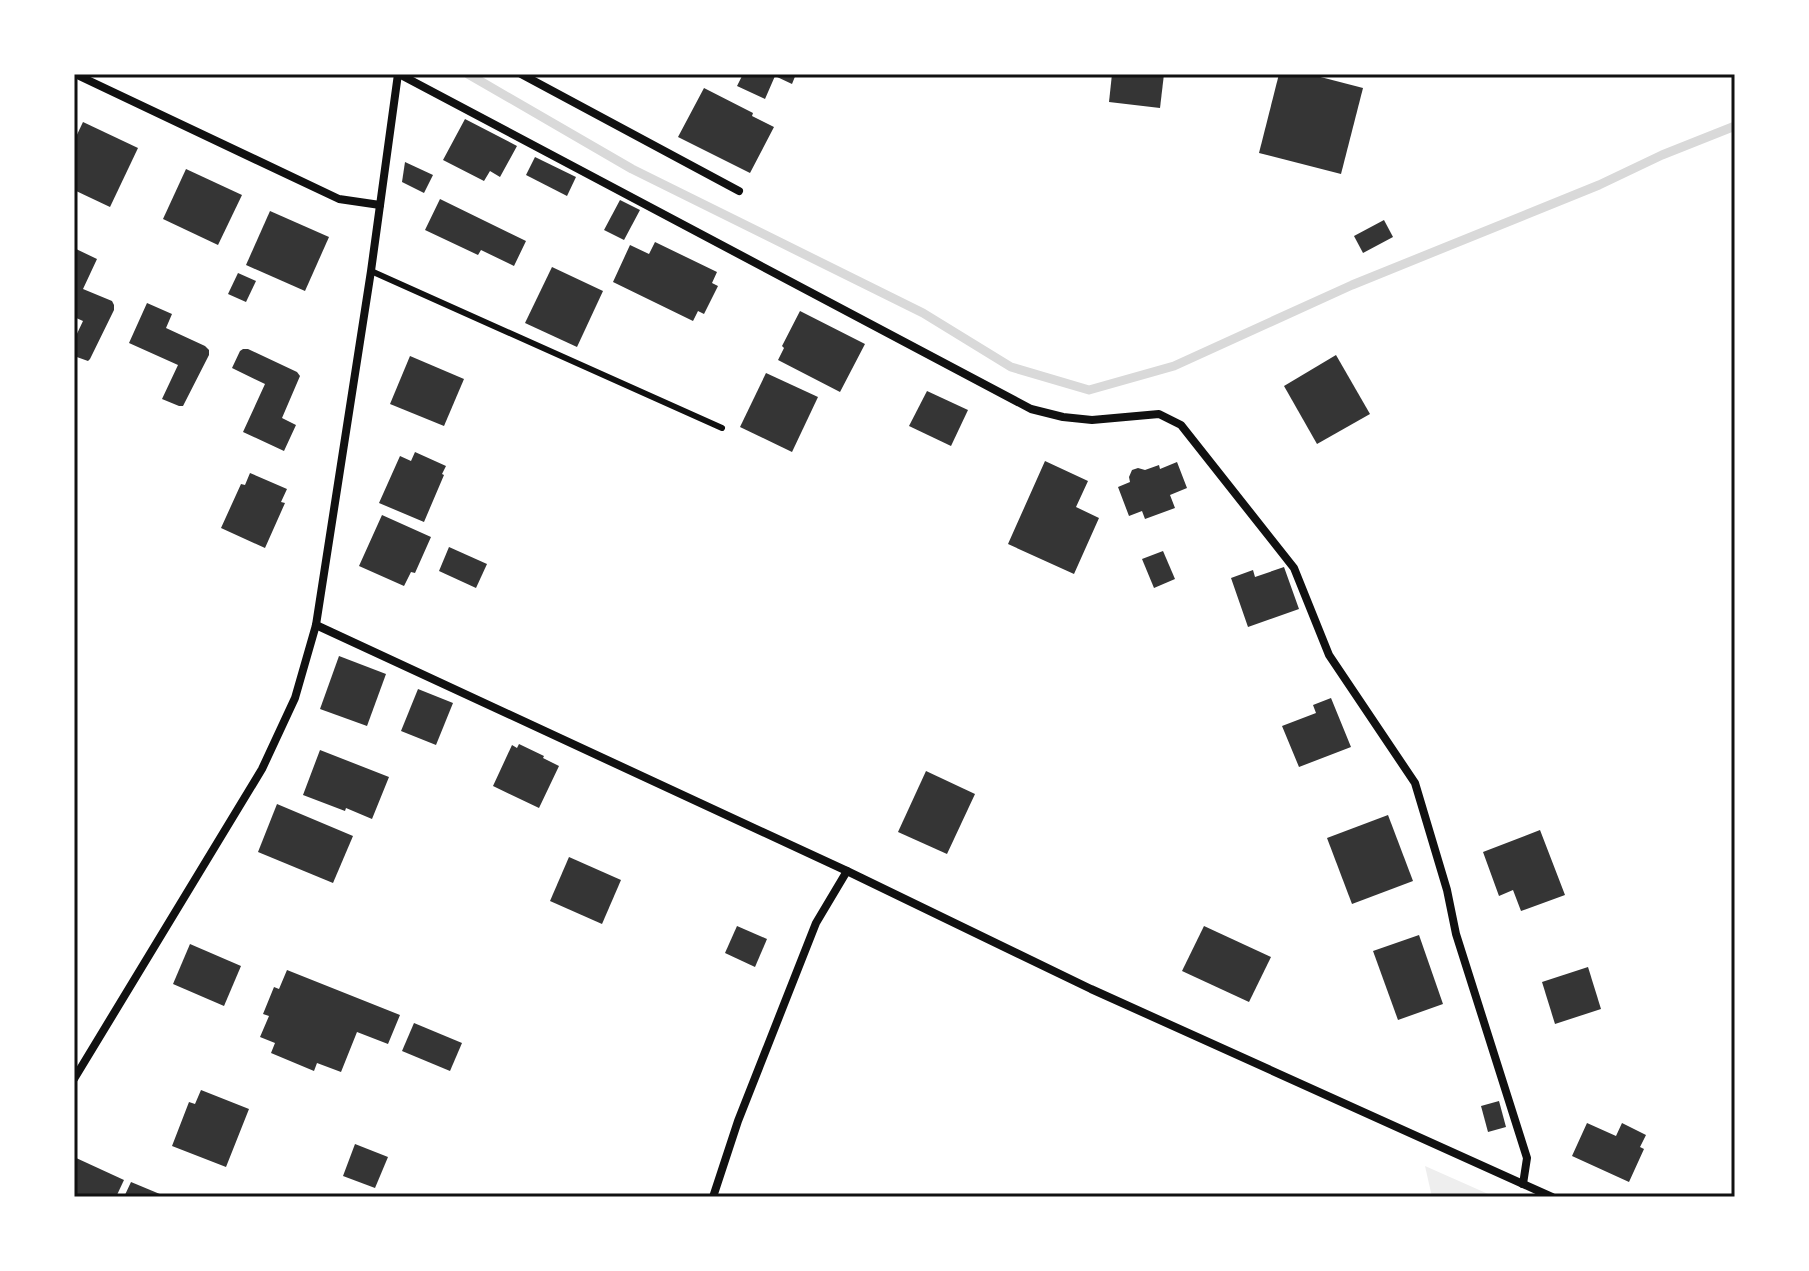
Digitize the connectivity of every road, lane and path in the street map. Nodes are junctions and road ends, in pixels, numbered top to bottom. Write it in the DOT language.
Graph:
graph roads {
  1 [pos="75,74"];
  2 [pos="399,74"];
  3 [pos="521,74"];
  4 [pos="739,191"];
  5 [pos="380,205"];
  6 [pos="371,271"];
  7 [pos="722,428"];
  8 [pos="316,625"];
  9 [pos="847,871"];
  10 [pos="74,1079"];
  11 [pos="1523,1184"];
  12 [pos="713,1197"];
  13 [pos="1552,1197"];
  1 -- 5 [label="street"];
  2 -- 5 [label="street"];
  2 -- 11 [label="street"];
  3 -- 4 [label="street"];
  5 -- 6 [label="street"];
  6 -- 7 [label="lane"];
  6 -- 8 [label="street"];
  8 -- 9 [label="street"];
  8 -- 10 [label="street"];
  9 -- 11 [label="street"];
  9 -- 12 [label="street"];
  11 -- 13 [label="street"];
}
